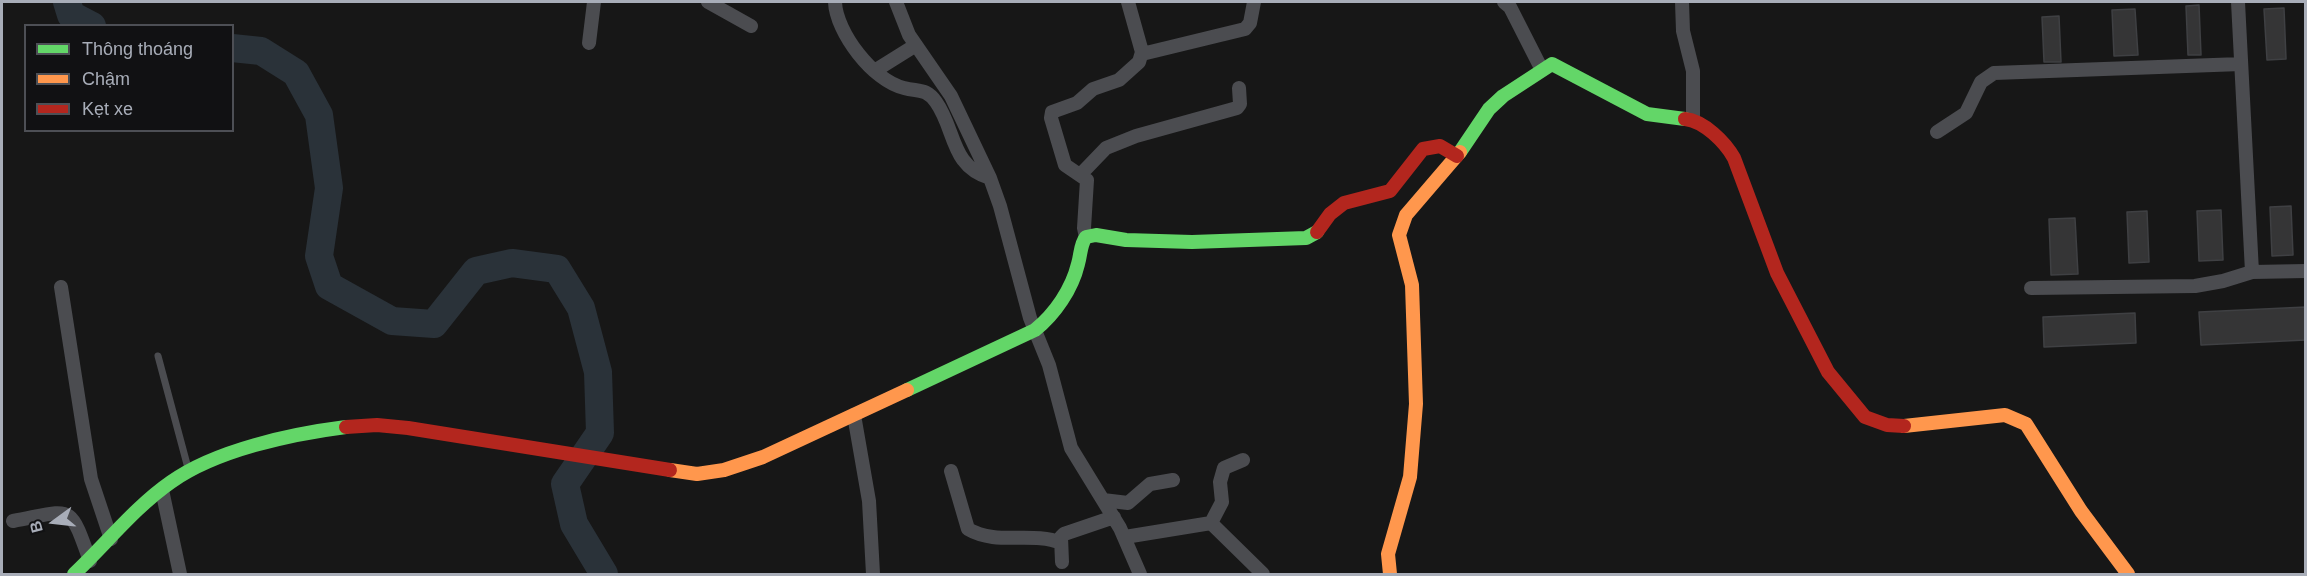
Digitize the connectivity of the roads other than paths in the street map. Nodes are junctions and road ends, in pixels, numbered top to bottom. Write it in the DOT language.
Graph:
graph roads {
  1 [pos="594,2"];
  2 [pos="708,2"];
  3 [pos="836,2"];
  4 [pos="896,2"];
  5 [pos="1128,2"];
  6 [pos="1254,2"];
  7 [pos="1504,2"];
  8 [pos="1682,2"];
  9 [pos="2238,2"];
  10 [pos="751,26"];
  11 [pos="589,43"];
  12 [pos="916,45"];
  13 [pos="1142,54"];
  14 [pos="2241,64"];
  15 [pos="1541,68"];
  16 [pos="876,70"];
  17 [pos="1239,88"];
  18 [pos="1694,120"];
  19 [pos="1937,132"];
  20 [pos="1457,156"];
  21 [pos="1081,174"];
  22 [pos="990,178"];
  23 [pos="1086,237"];
  24 [pos="2306,271"];
  25 [pos="2252,272"];
  26 [pos="61,287"];
  27 [pos="2031,288"];
  28 [pos="1035,330"];
  29 [pos="158,356"];
  30 [pos="854,415"];
  31 [pos="1243,460"];
  32 [pos="189,470"];
  33 [pos="951,471"];
  34 [pos="1173,480"];
  35 [pos="162,490"];
  36 [pos="1103,500"];
  37 [pos="1113,517"];
  38 [pos="13,521"];
  39 [pos="1211,523"];
  40 [pos="1125,537"];
  41 [pos="111,539"];
  42 [pos="1061,543"];
  43 [pos="1062,562"];
  44 [pos="84,569"];
  45 [pos="180,574"];
  46 [pos="873,574"];
  47 [pos="1140,574"];
  48 [pos="1263,574"];
  49 [pos="1390,574"];
  50 [pos="2128,574"];
  1 -- 11 [label="street"];
  2 -- 10 [label="street"];
  3 -- 16 [label="street"];
  4 -- 12 [label="street"];
  5 -- 13 [label="street"];
  6 -- 13 [label="street"];
  7 -- 15 [label="street"];
  8 -- 18 [label="street"];
  9 -- 14 [label="street"];
  12 -- 16 [label="street"];
  12 -- 22 [label="street"];
  13 -- 21 [label="street"];
  14 -- 19 [label="street"];
  14 -- 25 [label="street"];
  15 -- 18 [label="street"];
  15 -- 20 [label="street"];
  16 -- 22 [label="street"];
  17 -- 21 [label="street"];
  18 -- 50 [label="street"];
  20 -- 23 [label="street"];
  20 -- 49 [label="street"];
  21 -- 23 [label="street"];
  22 -- 28 [label="street"];
  23 -- 28 [label="street"];
  24 -- 25 [label="street"];
  25 -- 27 [label="street"];
  26 -- 41 [label="street"];
  28 -- 30 [label="street"];
  28 -- 36 [label="street"];
  29 -- 32 [label="lane"];
  30 -- 32 [label="street"];
  30 -- 46 [label="street"];
  31 -- 39 [label="street"];
  32 -- 35 [label="street"];
  33 -- 42 [label="street"];
  34 -- 36 [label="street"];
  35 -- 41 [label="street"];
  35 -- 45 [label="street"];
  36 -- 37 [label="street"];
  37 -- 40 [label="street"];
  37 -- 42 [label="street"];
  38 -- 44 [label="street"];
  39 -- 40 [label="street"];
  39 -- 48 [label="street"];
  40 -- 47 [label="street"];
  41 -- 44 [label="street"];
  42 -- 43 [label="street"];
}
